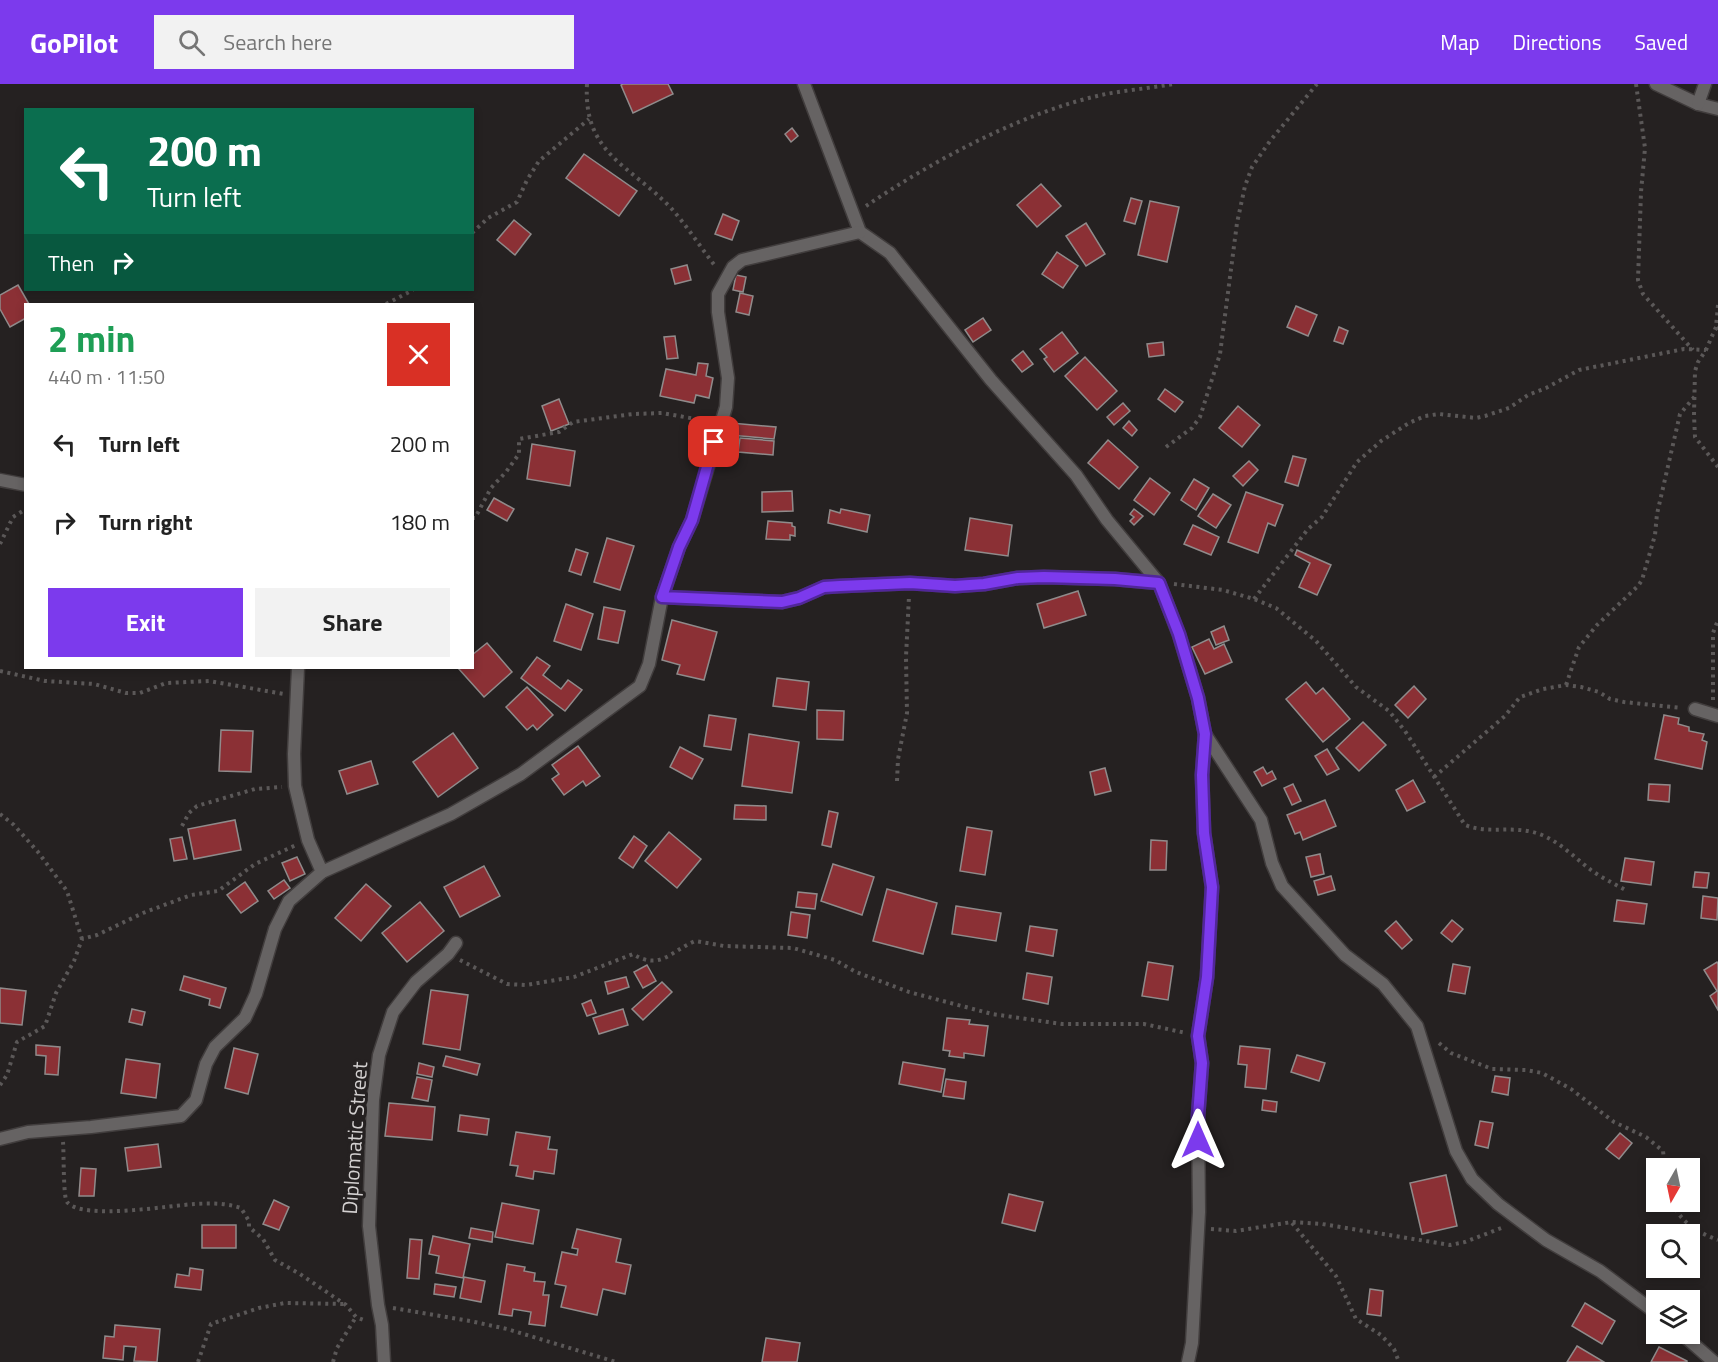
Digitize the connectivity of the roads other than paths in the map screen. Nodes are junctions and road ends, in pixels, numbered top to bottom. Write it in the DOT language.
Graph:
graph roads {
  1 [pos="804,84"];
  2 [pos="1656,84"];
  3 [pos="1705,84"];
  4 [pos="1698,104"];
  5 [pos="1718,109"];
  6 [pos="860,232"];
  7 [pos="0,480"];
  8 [pos="24,485"];
  9 [pos="1159,583"];
  10 [pos="662,597"];
  11 [pos="298,669"];
  12 [pos="1695,709"];
  13 [pos="1715,715"];
  14 [pos="1205,734"];
  15 [pos="322,872"];
  16 [pos="456,943"];
  17 [pos="0,1139"];
  18 [pos="1646,1305"];
  19 [pos="1693,1344"];
  20 [pos="384,1362"];
  21 [pos="1188,1362"];
  22 [pos="1714,1362"];
  1 -- 6 [label="street"];
  2 -- 4 [label="street"];
  3 -- 4 [label="street"];
  4 -- 5 [label="street"];
  6 -- 9 [label="street"];
  6 -- 10 [label="street"];
  7 -- 8 [label="street"];
  9 -- 10 [label="street"];
  9 -- 14 [label="street"];
  10 -- 15 [label="street"];
  11 -- 15 [label="street"];
  12 -- 13 [label="street"];
  14 -- 18 [label="street"];
  14 -- 21 [label="street"];
  15 -- 17 [label="street"];
  16 -- 20 [label="street, Diplomatic Street"];
  19 -- 22 [label="street"];
}
